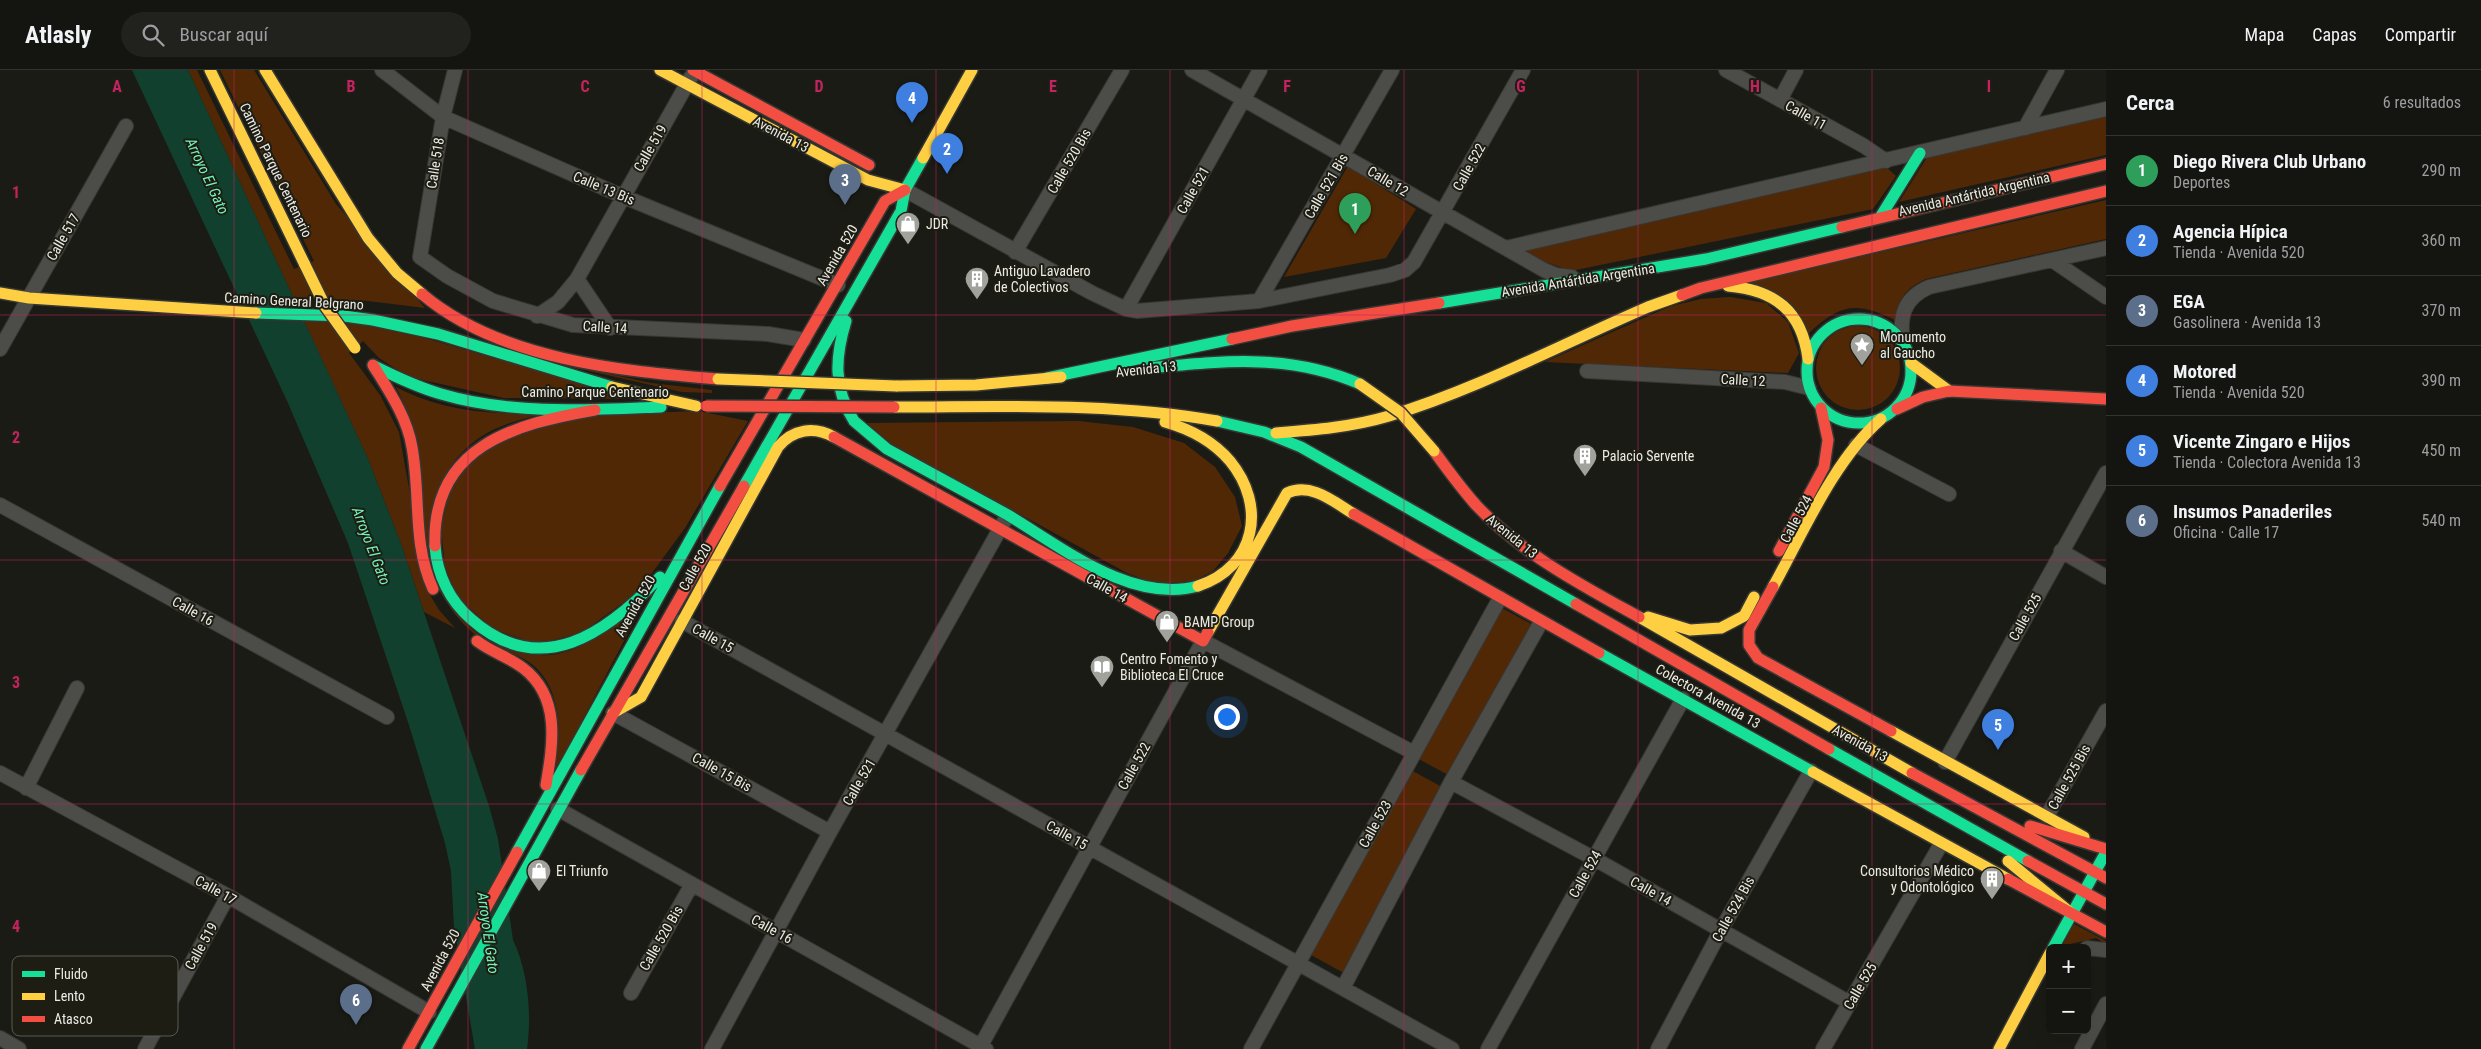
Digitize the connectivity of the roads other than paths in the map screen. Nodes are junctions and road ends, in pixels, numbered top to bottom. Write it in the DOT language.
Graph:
graph roads {
  1 [pos="210,70"];
  2 [pos="265,70"];
  3 [pos="382,70"];
  4 [pos="455,70"];
  5 [pos="660,70"];
  6 [pos="694,70"];
  7 [pos="972,70"];
  8 [pos="1122,70"];
  9 [pos="1192,70"];
  10 [pos="1260,70"];
  11 [pos="1392,70"];
  12 [pos="1523,70"];
  13 [pos="1726,70"];
  14 [pos="1796,70"];
  15 [pos="2057,70"];
  16 [pos="688,85"];
  17 [pos="1244,98"];
  18 [pos="1780,100"];
  19 [pos="2106,109"];
  20 [pos="442,117"];
  21 [pos="126,126"];
  22 [pos="2025,128"];
  23 [pos="1920,153"];
  24 [pos="1344,155"];
  25 [pos="1886,161"];
  26 [pos="2106,164"];
  27 [pos="905,190"];
  28 [pos="2106,190"];
  29 [pos="622,196"];
  30 [pos="1443,213"];
  31 [pos="1881,216"];
  32 [pos="1506,248"];
  33 [pos="2106,248"];
  34 [pos="1015,252"];
  35 [pos="420,257"];
  36 [pos="2052,260"];
  37 [pos="577,279"];
  38 [pos="860,280"];
  39 [pos="1588,280"];
  40 [pos="838,285"];
  41 [pos="40,286"];
  42 [pos="0,288"];
  43 [pos="1701,288"];
  44 [pos="0,293"];
  45 [pos="2106,297"];
  46 [pos="28,298"];
  47 [pos="1259,301"];
  48 [pos="306,308"];
  49 [pos="380,309"];
  50 [pos="1126,309"];
  51 [pos="537,316"];
  52 [pos="438,320"];
  53 [pos="610,328"];
  54 [pos="804,340"];
  55 [pos="510,342"];
  56 [pos="1903,342"];
  57 [pos="0,349"];
  58 [pos="364,356"];
  59 [pos="1808,359"];
  60 [pos="1912,363"];
  61 [pos="1587,371"];
  62 [pos="1046,378"];
  63 [pos="896,386"];
  64 [pos="1810,388"];
  65 [pos="1949,391"];
  66 [pos="2106,399"];
  67 [pos="701,406"];
  68 [pos="894,407"];
  69 [pos="1821,408"];
  70 [pos="1896,409"];
  71 [pos="595,410"];
  72 [pos="1135,411"];
  73 [pos="1881,419"];
  74 [pos="798,430"];
  75 [pos="1270,433"];
  76 [pos="1856,445"];
  77 [pos="2106,473"];
  78 [pos="1295,489"];
  79 [pos="1949,494"];
  80 [pos="0,506"];
  81 [pos="1008,515"];
  82 [pos="1000,530"];
  83 [pos="684,549"];
  84 [pos="2061,551"];
  85 [pos="1772,564"];
  86 [pos="2106,577"];
  87 [pos="1762,581"];
  88 [pos="1500,598"];
  89 [pos="1621,609"];
  90 [pos="455,620"];
  91 [pos="682,621"];
  92 [pos="1541,622"];
  93 [pos="468,633"];
  94 [pos="1202,641"];
  95 [pos="77,688"];
  96 [pos="1683,698"];
  97 [pos="2106,711"];
  98 [pos="613,713"];
  99 [pos="387,717"];
  100 [pos="887,734"];
  101 [pos="1414,753"];
  102 [pos="1945,762"];
  103 [pos="1811,771"];
  104 [pos="0,774"];
  105 [pos="1451,782"];
  106 [pos="26,788"];
  107 [pos="543,802"];
  108 [pos="558,809"];
  109 [pos="1981,812"];
  110 [pos="2047,816"];
  111 [pos="1971,830"];
  112 [pos="830,832"];
  113 [pos="1941,844"];
  114 [pos="1089,847"];
  115 [pos="2106,850"];
  116 [pos="1593,858"];
  117 [pos="2095,872"];
  118 [pos="2106,878"];
  119 [pos="692,884"];
  120 [pos="2084,892"];
  121 [pos="228,896"];
  122 [pos="2106,904"];
  123 [pos="2071,913"];
  124 [pos="1720,930"];
  125 [pos="776,931"];
  126 [pos="2106,932"];
  127 [pos="2055,944"];
  128 [pos="2091,948"];
  129 [pos="2106,950"];
  130 [pos="2046,961"];
  131 [pos="1298,963"];
  132 [pos="178,988"];
  133 [pos="1343,988"];
  134 [pos="631,992"];
  135 [pos="1850,1003"];
  136 [pos="2106,1004"];
  137 [pos="428,1012"];
  138 [pos="152,1036"];
  139 [pos="0,1038"];
  140 [pos="982,1048"];
  141 [pos="19,1049"];
  142 [pos="145,1049"];
  143 [pos="408,1049"];
  144 [pos="426,1049"];
  145 [pos="712,1049"];
  146 [pos="1251,1049"];
  147 [pos="1452,1049"];
  148 [pos="1488,1049"];
  149 [pos="1658,1049"];
  150 [pos="1823,1049"];
  151 [pos="1999,1049"];
  152 [pos="2082,1049"];
  1 -- 58 [label="main road, Camino Parque Centenario, bridge"];
  2 -- 55 [label="main road, Camino Parque Centenario"];
  3 -- 20 [label="street, Calle 13 Bis"];
  4 -- 20 [label="street, Calle 518"];
  5 -- 16 [label="main road, Avenida 13"];
  6 -- 16 [label="street, Calle 519"];
  6 -- 27 [label="main road, Avenida 13"];
  7 -- 27 [label="main road, Avenida 520"];
  8 -- 34 [label="street, Calle 520 Bis"];
  9 -- 17 [label="street, Calle 12"];
  10 -- 17 [label="street, Calle 521"];
  11 -- 24 [label="street, Calle 521 Bis"];
  12 -- 30 [label="street, Calle 522"];
  13 -- 18 [label="street, Calle 11"];
  14 -- 18 [label="street"];
  15 -- 22 [label="street"];
  16 -- 27 [label="main road, Avenida 13"];
  16 -- 29 [label="street, Calle 519"];
  17 -- 24 [label="street, Calle 12"];
  17 -- 50 [label="street, Calle 521"];
  18 -- 25 [label="street, Calle 11"];
  19 -- 22 [label="street"];
  20 -- 29 [label="street, Calle 13 Bis"];
  20 -- 35 [label="street, Calle 518"];
  21 -- 41 [label="street, Calle 517"];
  22 -- 23 [label="street"];
  23 -- 25 [label="street"];
  23 -- 31 [label="main road"];
  24 -- 30 [label="street, Calle 12"];
  24 -- 47 [label="street, Calle 521 Bis"];
  25 -- 32 [label="street"];
  26 -- 31 [label="main road, Avenida Antártida Argentina"];
  27 -- 34 [label="street, Avenida 13"];
  27 -- 38 [label="main road, Avenida 520"];
  27 -- 40 [label="main road, Avenida 520"];
  28 -- 43 [label="main road, Avenida Antártida Argentina"];
  29 -- 37 [label="street, Calle 519"];
  29 -- 40 [label="street, Calle 13 Bis"];
  30 -- 32 [label="street, Calle 12"];
  30 -- 47 [label="street, Calle 522"];
  31 -- 39 [label="main road, Avenida Antártida Argentina"];
  32 -- 39 [label="street, Calle 12"];
  33 -- 36 [label="street"];
  34 -- 50 [label="street, Avenida 13"];
  35 -- 51 [label="street, Calle 14"];
  36 -- 45 [label="street"];
  36 -- 56 [label="street"];
  37 -- 51 [label="street, Calle 519"];
  37 -- 53 [label="street"];
  38 -- 81 [label="main road"];
  38 -- 98 [label="main road, Avenida 520"];
  39 -- 62 [label="main road, Avenida Antártida Argentina"];
  40 -- 54 [label="main road, Avenida 520"];
  41 -- 42 [label="main road"];
  41 -- 46 [label="street, Calle 517"];
  43 -- 59 [label="main road"];
  43 -- 75 [label="main road, Avenida Antártida Argentina"];
  44 -- 46 [label="main road, Camino General Belgrano"];
  46 -- 48 [label="main road, Camino General Belgrano"];
  46 -- 57 [label="street, Calle 517"];
  47 -- 50 [label="street"];
  48 -- 49 [label="main road, Camino General Belgrano"];
  48 -- 67 [label="main road, Camino General Belgrano"];
  51 -- 53 [label="street, Calle 14"];
  52 -- 55 [label="main road"];
  53 -- 54 [label="street, Calle 14"];
  54 -- 83 [label="main road, Avenida 520"];
  55 -- 63 [label="main road, Camino Parque Centenario, bridge"];
  56 -- 59 [label="main road"];
  56 -- 60 [label="main road"];
  58 -- 71 [label="main road, Camino Parque Centenario"];
  58 -- 90 [label="main road"];
  59 -- 64 [label="main road"];
  60 -- 65 [label="main road"];
  60 -- 70 [label="main road"];
  61 -- 64 [label="street, Calle 12"];
  62 -- 63 [label="main road, Avenida 13"];
  62 -- 89 [label="main road, Avenida 13, bridge"];
  64 -- 69 [label="main road"];
  65 -- 66 [label="main road"];
  65 -- 70 [label="main road"];
  67 -- 68 [label="main road, Camino Parque Centenario, bridge"];
  67 -- 71 [label="main road, Camino Parque Centenario"];
  68 -- 72 [label="main road, Avenida 13"];
  69 -- 73 [label="main road"];
  69 -- 85 [label="main road, Calle 524"];
  70 -- 73 [label="main road"];
  71 -- 83 [label="main road"];
  72 -- 75 [label="main road, Avenida 13"];
  72 -- 81 [label="main road"];
  73 -- 76 [label="main road, Calle 524"];
  74 -- 82 [label="main road, Calle 14"];
  74 -- 91 [label="main road, Calle 520"];
  75 -- 111 [label="main road, Avenida 13"];
  76 -- 79 [label="street"];
  76 -- 102 [label="main road, Calle 524"];
  77 -- 84 [label="street, Calle 525"];
  78 -- 88 [label="main road, Colectora Avenida 13"];
  78 -- 94 [label="main road, Calle 522"];
  80 -- 99 [label="street, Calle 16"];
  81 -- 82 [label="street, Calle 521"];
  82 -- 94 [label="main road, Calle 14"];
  82 -- 100 [label="street, Calle 521"];
  83 -- 107 [label="main road, Avenida 520"];
  84 -- 86 [label="street"];
  84 -- 102 [label="street, Calle 525"];
  87 -- 89 [label="main road"];
  88 -- 92 [label="main road, Colectora Avenida 13"];
  88 -- 101 [label="street, Calle 523"];
  89 -- 109 [label="main road, Avenida 13"];
  91 -- 98 [label="main road, Calle 520"];
  91 -- 100 [label="street, Calle 15"];
  92 -- 96 [label="main road, Colectora Avenida 13"];
  92 -- 105 [label="street"];
  93 -- 107 [label="main road"];
  94 -- 101 [label="street, Calle 14"];
  94 -- 114 [label="street, Calle 522"];
  95 -- 106 [label="street"];
  96 -- 103 [label="main road, Colectora Avenida 13"];
  96 -- 116 [label="street, Calle 524"];
  97 -- 110 [label="street, Calle 525 Bis"];
  98 -- 108 [label="main road, Avenida 520"];
  98 -- 112 [label="street, Calle 15 Bis"];
  100 -- 112 [label="street, Calle 521"];
  100 -- 114 [label="street, Calle 15"];
  101 -- 131 [label="street, Calle 523"];
  102 -- 110 [label="main road"];
  103 -- 113 [label="main road, Colectora Avenida 13"];
  103 -- 124 [label="street, Calle 524 Bis"];
  104 -- 106 [label="street, Calle 17"];
  105 -- 116 [label="street, Calle 14"];
  105 -- 133 [label="street"];
  106 -- 121 [label="street, Calle 17"];
  107 -- 137 [label="main road, Avenida 520"];
  108 -- 119 [label="street, Calle 16"];
  108 -- 144 [label="main road, Avenida 520"];
  109 -- 115 [label="main road"];
  109 -- 117 [label="main road, Avenida 13"];
  110 -- 115 [label="main road"];
  111 -- 120 [label="main road, Avenida 13"];
  111 -- 123 [label="main road"];
  112 -- 125 [label="street, Calle 521"];
  113 -- 123 [label="main road, Colectora Avenida 13"];
  113 -- 135 [label="street, Calle 525"];
  114 -- 131 [label="street, Calle 15"];
  114 -- 140 [label="street, Calle 522"];
  115 -- 117 [label="main road"];
  116 -- 124 [label="street, Calle 14"];
  116 -- 148 [label="street, Calle 524"];
  117 -- 118 [label="main road, Avenida 13"];
  117 -- 120 [label="main road"];
  119 -- 125 [label="street, Calle 16"];
  119 -- 134 [label="street, Calle 520 Bis"];
  120 -- 122 [label="main road, Avenida 13"];
  120 -- 123 [label="main road"];
  121 -- 132 [label="street, Calle 519"];
  121 -- 137 [label="street, Calle 17"];
  123 -- 126 [label="main road, Colectora Avenida 13"];
  123 -- 127 [label="main road"];
  124 -- 135 [label="street, Calle 14"];
  124 -- 149 [label="street, Calle 524 Bis"];
  125 -- 140 [label="street, Calle 16"];
  125 -- 145 [label="street, Calle 521"];
  128 -- 129 [label="street"];
  130 -- 151 [label="main road"];
  131 -- 133 [label="street, Calle 15"];
  131 -- 146 [label="street, Calle 523"];
  133 -- 147 [label="street, Calle 15"];
  135 -- 150 [label="street, Calle 525"];
  136 -- 152 [label="street"];
  137 -- 143 [label="main road, Avenida 520"];
  138 -- 142 [label="street, Calle 519"];
  139 -- 141 [label="street"];
}
